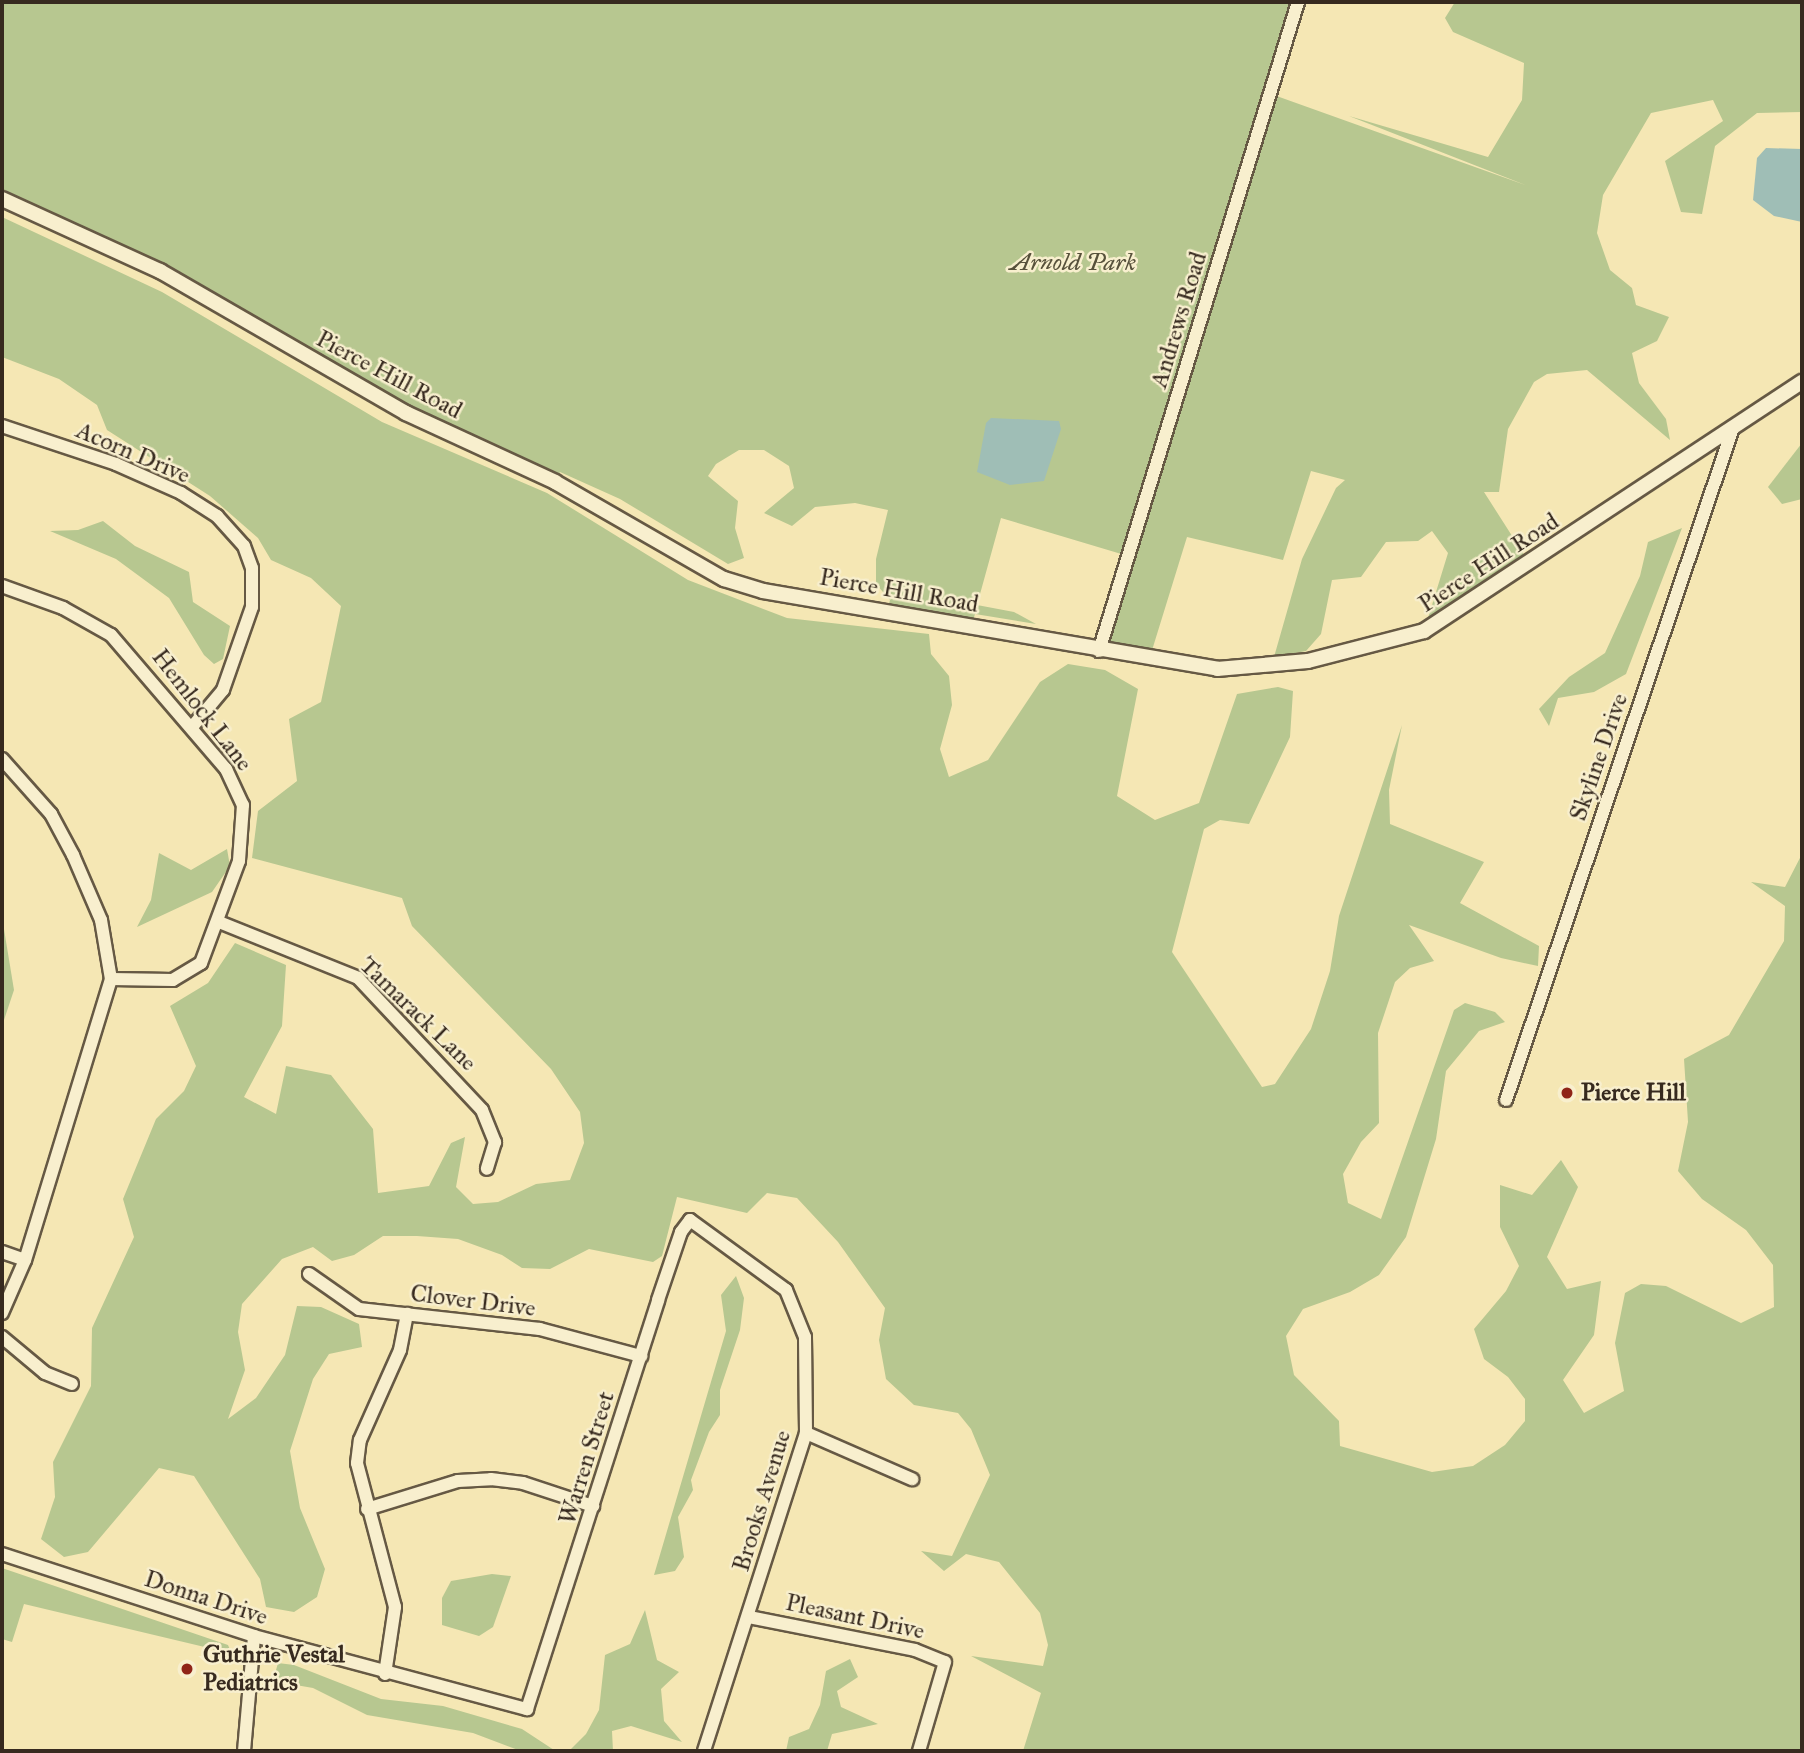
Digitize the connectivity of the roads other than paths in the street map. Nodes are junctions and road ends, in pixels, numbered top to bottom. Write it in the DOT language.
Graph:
graph roads {
  1 [pos="1298,2"];
  2 [pos="2,199"];
  3 [pos="1802,382"];
  4 [pos="2,426"];
  5 [pos="1733,428"];
  6 [pos="2,586"];
  7 [pos="1099,650"];
  8 [pos="192,727"];
  9 [pos="2,760"];
  10 [pos="219,922"];
  11 [pos="111,979"];
  12 [pos="1506,1100"];
  13 [pos="487,1169"];
  14 [pos="694,1221"];
  15 [pos="2,1252"];
  16 [pos="25,1260"];
  17 [pos="309,1274"];
  18 [pos="2,1313"];
  19 [pos="407,1314"];
  20 [pos="2,1337"];
  21 [pos="641,1356"];
  22 [pos="72,1384"];
  23 [pos="806,1433"];
  24 [pos="912,1479"];
  25 [pos="593,1506"];
  26 [pos="367,1509"];
  27 [pos="2,1554"];
  28 [pos="749,1617"];
  29 [pos="254,1636"];
  30 [pos="385,1674"];
  31 [pos="520,1710"];
  32 [pos="244,1751"];
  33 [pos="704,1751"];
  34 [pos="919,1751"];
  1 -- 7 [label="street, Andrews Road"];
  2 -- 7 [label="street, Pierce Hill Road"];
  3 -- 5 [label="street, Pierce Hill Road"];
  4 -- 8 [label="street, Acorn Drive"];
  5 -- 7 [label="street, Pierce Hill Road"];
  5 -- 12 [label="street, Skyline Drive"];
  6 -- 8 [label="street, Hemlock Lane"];
  8 -- 10 [label="street, Hemlock Lane"];
  9 -- 11 [label="street"];
  10 -- 11 [label="street, Hemlock Lane"];
  10 -- 13 [label="street, Tamarack Lane"];
  11 -- 16 [label="street"];
  14 -- 21 [label="street, Warren Street"];
  14 -- 23 [label="street, Brooks Avenue"];
  15 -- 16 [label="street"];
  16 -- 18 [label="street"];
  17 -- 19 [label="street, Clover Drive"];
  19 -- 21 [label="street, Clover Drive"];
  19 -- 26 [label="street"];
  20 -- 22 [label="street"];
  21 -- 25 [label="street, Warren Street"];
  23 -- 24 [label="street"];
  23 -- 28 [label="street, Brooks Avenue"];
  25 -- 26 [label="street"];
  25 -- 31 [label="street, Warren Street"];
  26 -- 30 [label="street"];
  27 -- 29 [label="street, Donna Drive"];
  28 -- 33 [label="street, Brooks Avenue"];
  28 -- 34 [label="street, Pleasant Drive"];
  29 -- 30 [label="street, Donna Drive"];
  29 -- 32 [label="street"];
  30 -- 31 [label="street, Donna Drive"];
}
